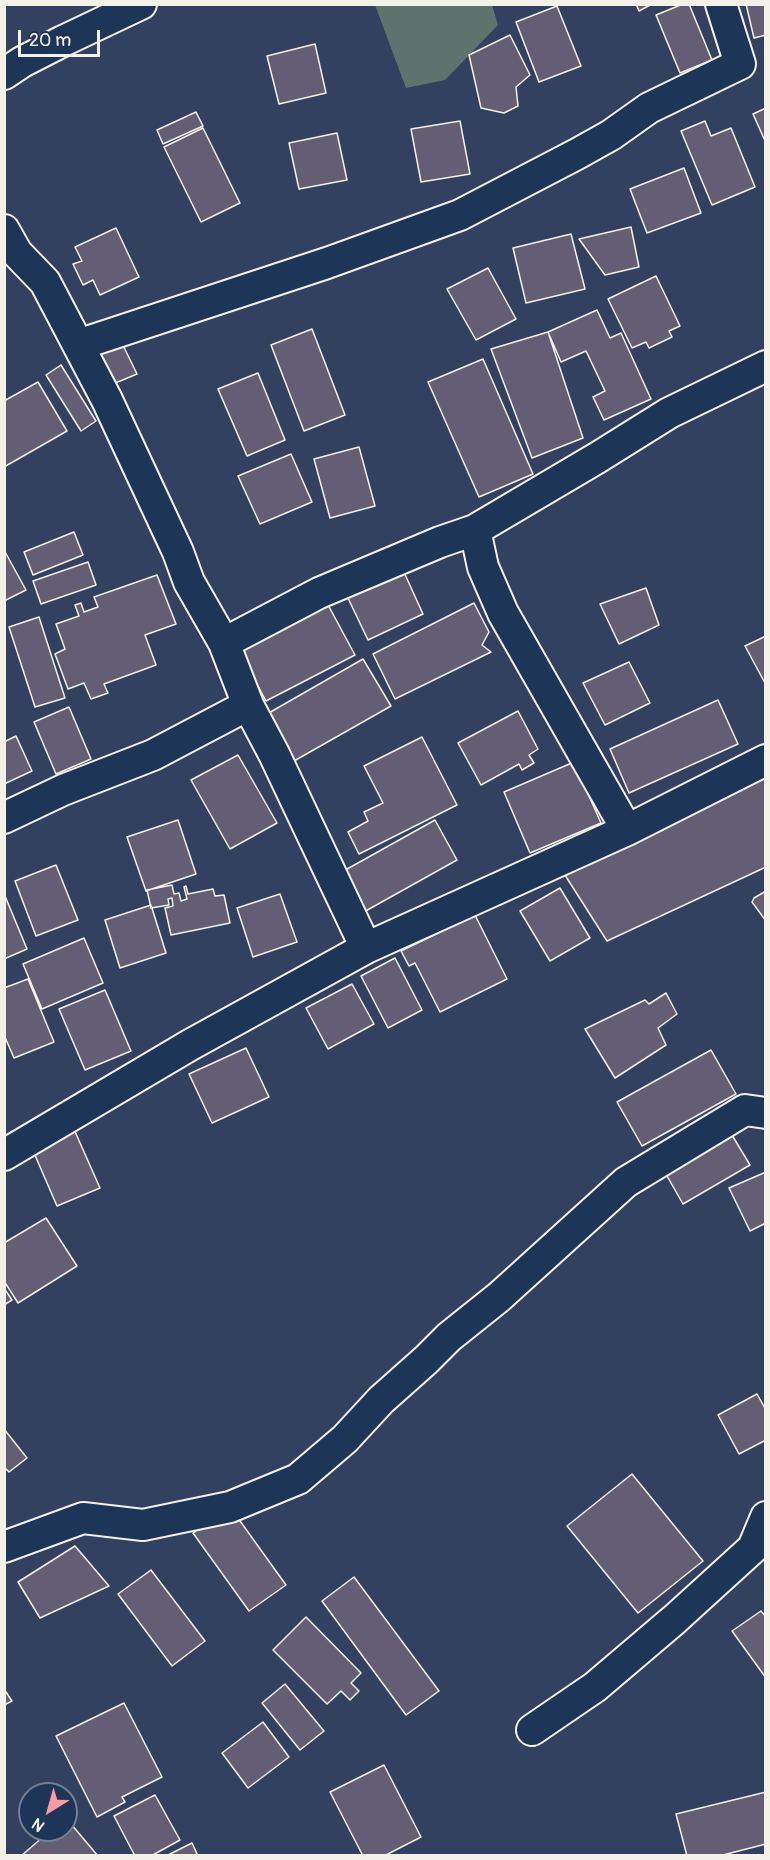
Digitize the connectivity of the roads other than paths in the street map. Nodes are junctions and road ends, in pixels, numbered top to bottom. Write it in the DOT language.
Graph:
graph roads {
  1 [pos="141,4"];
  2 [pos="721,4"];
  3 [pos="4,74"];
  4 [pos="4,230"];
  5 [pos="78,345"];
  6 [pos="765,366"];
  7 [pos="475,530"];
  8 [pos="224,643"];
  9 [pos="248,705"];
  10 [pos="765,760"];
  11 [pos="4,818"];
  12 [pos="627,830"];
  13 [pos="366,948"];
  14 [pos="765,1113"];
  15 [pos="4,1155"];
  16 [pos="765,1517"];
  17 [pos="4,1547"];
  18 [pos="532,1730"];
  1 -- 3 [label="street"];
  2 -- 5 [label="street"];
  4 -- 5 [label="street"];
  5 -- 8 [label="street"];
  6 -- 7 [label="street"];
  7 -- 8 [label="street"];
  7 -- 12 [label="street"];
  8 -- 9 [label="street"];
  9 -- 11 [label="street"];
  9 -- 13 [label="street"];
  10 -- 12 [label="street"];
  12 -- 13 [label="street"];
  13 -- 15 [label="street"];
  14 -- 17 [label="street"];
  16 -- 18 [label="street"];
}
